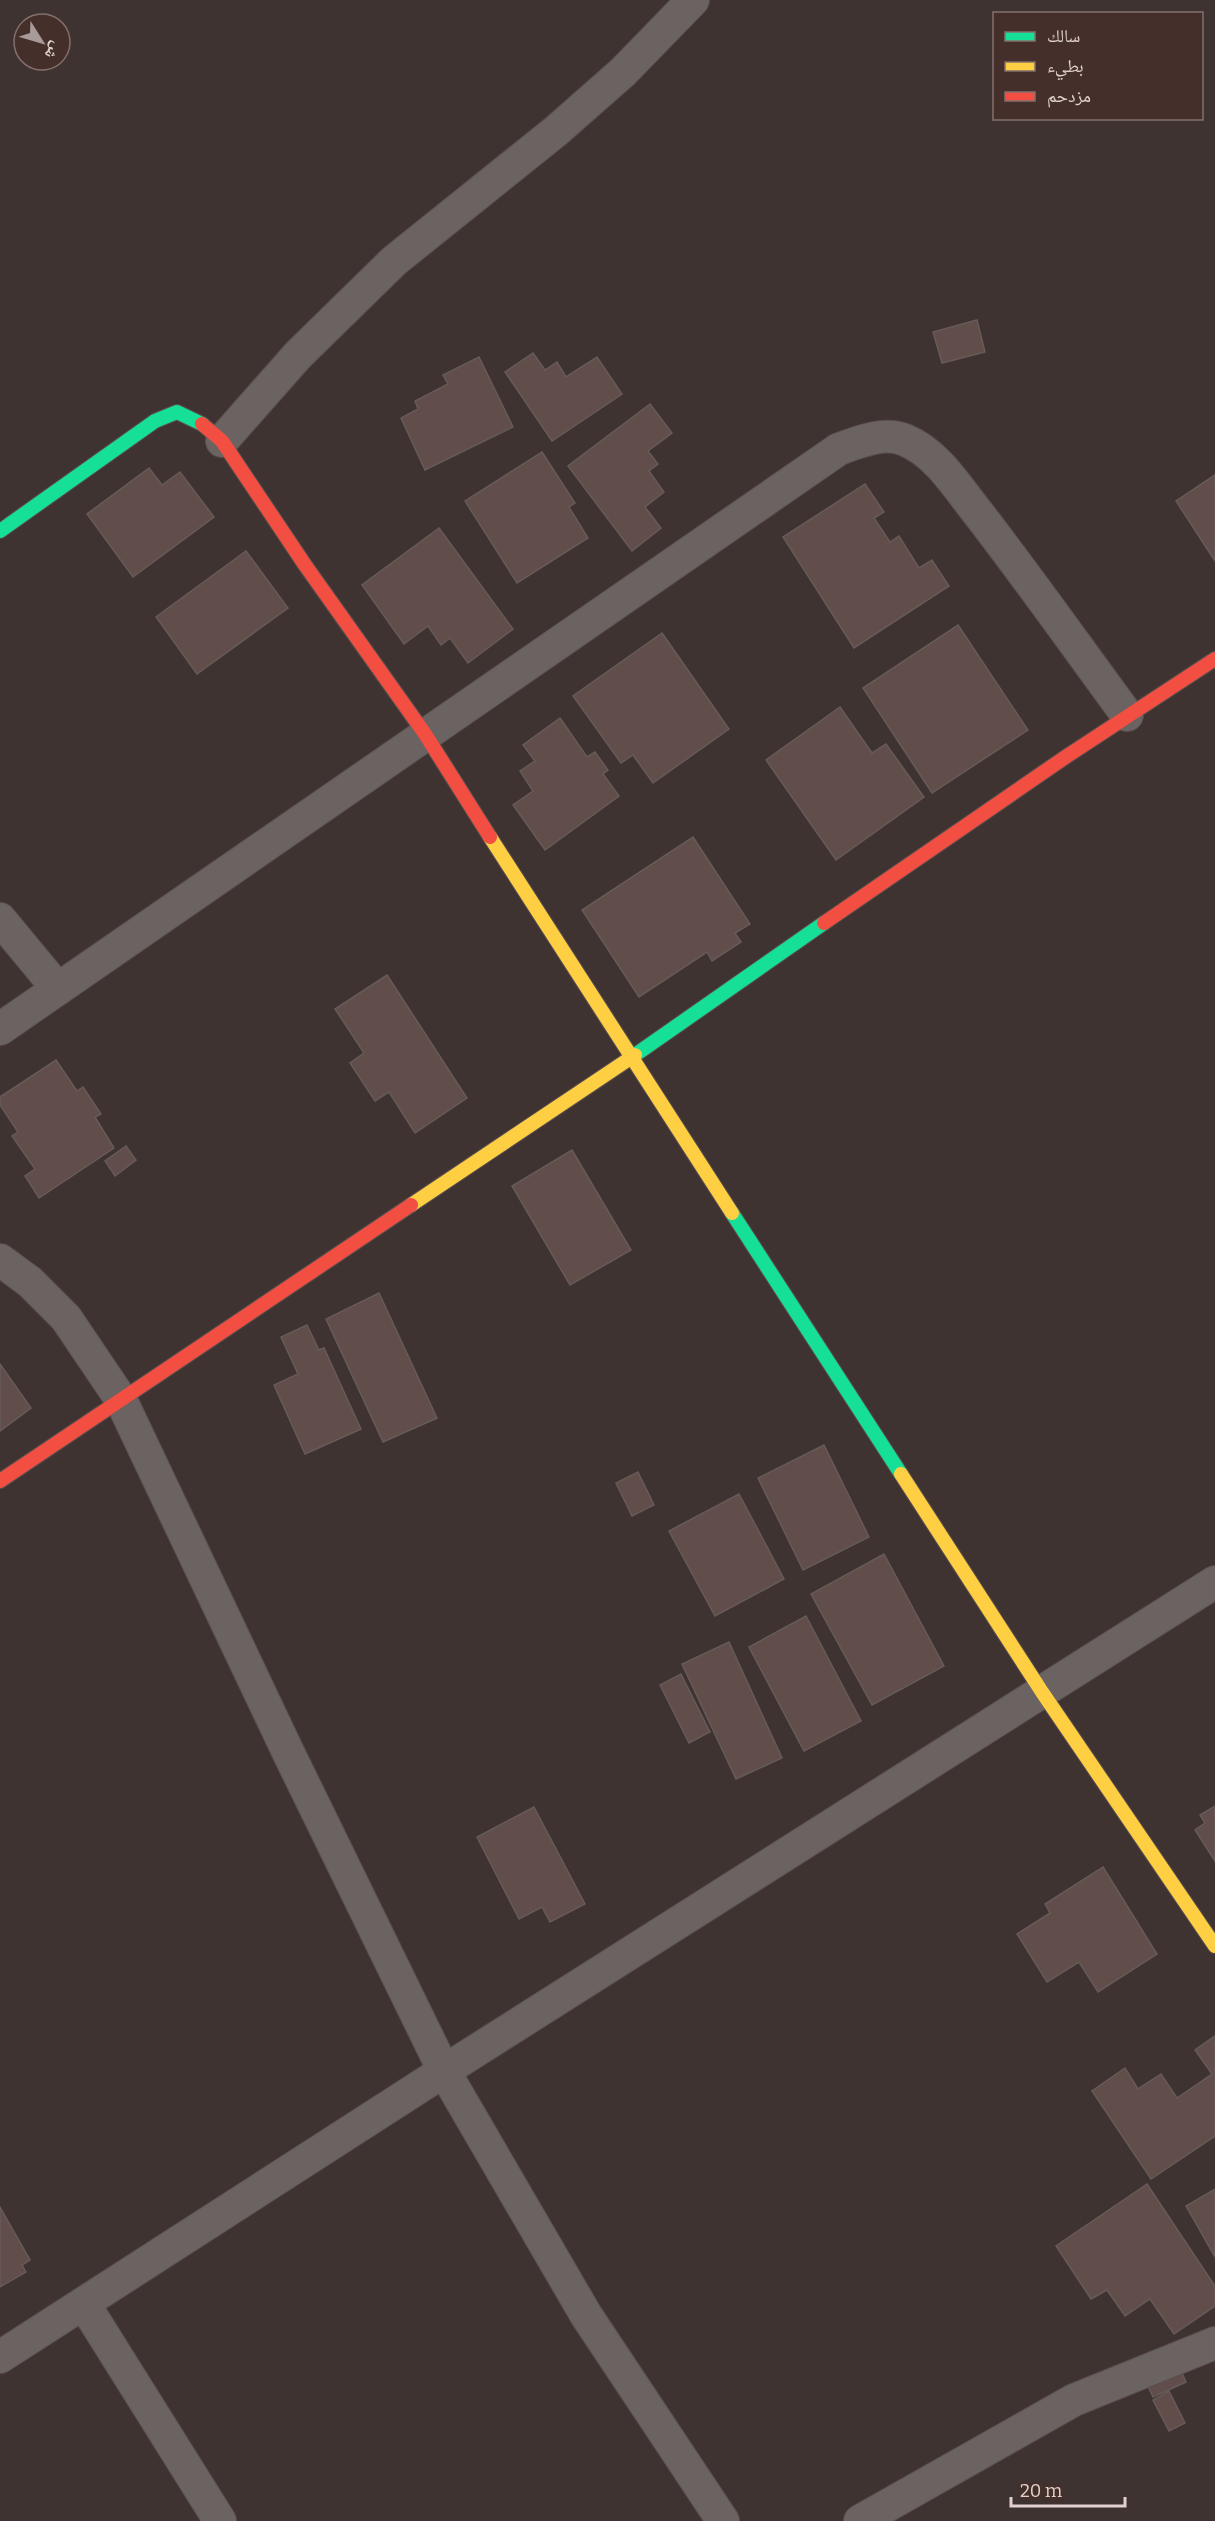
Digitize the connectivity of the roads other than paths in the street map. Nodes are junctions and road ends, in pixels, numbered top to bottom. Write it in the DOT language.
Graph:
graph roads {
  1 [pos="693,0"];
  2 [pos="222,441"];
  3 [pos="0,531"];
  4 [pos="1215,659"];
  5 [pos="1127,715"];
  6 [pos="425,734"];
  7 [pos="0,919"];
  8 [pos="58,989"];
  9 [pos="0,1029"];
  10 [pos="630,1057"];
  11 [pos="0,1260"];
  12 [pos="120,1398"];
  13 [pos="0,1481"];
  14 [pos="1215,1582"];
  15 [pos="1042,1692"];
  16 [pos="1215,1946"];
  17 [pos="444,2070"];
  18 [pos="84,2304"];
  19 [pos="1215,2343"];
  20 [pos="0,2357"];
  21 [pos="220,2521"];
  22 [pos="723,2521"];
  23 [pos="860,2521"];
  1 -- 2 [label="street"];
  2 -- 3 [label="street"];
  2 -- 6 [label="street"];
  4 -- 5 [label="street"];
  5 -- 6 [label="street"];
  5 -- 10 [label="street"];
  6 -- 8 [label="street"];
  6 -- 10 [label="street"];
  7 -- 8 [label="street"];
  8 -- 9 [label="street"];
  10 -- 12 [label="street"];
  10 -- 15 [label="street"];
  11 -- 12 [label="street"];
  12 -- 13 [label="street"];
  12 -- 17 [label="street"];
  14 -- 15 [label="street"];
  15 -- 16 [label="street"];
  15 -- 17 [label="street"];
  17 -- 18 [label="street"];
  17 -- 22 [label="street"];
  18 -- 20 [label="street"];
  18 -- 21 [label="street"];
  19 -- 23 [label="street"];
}
